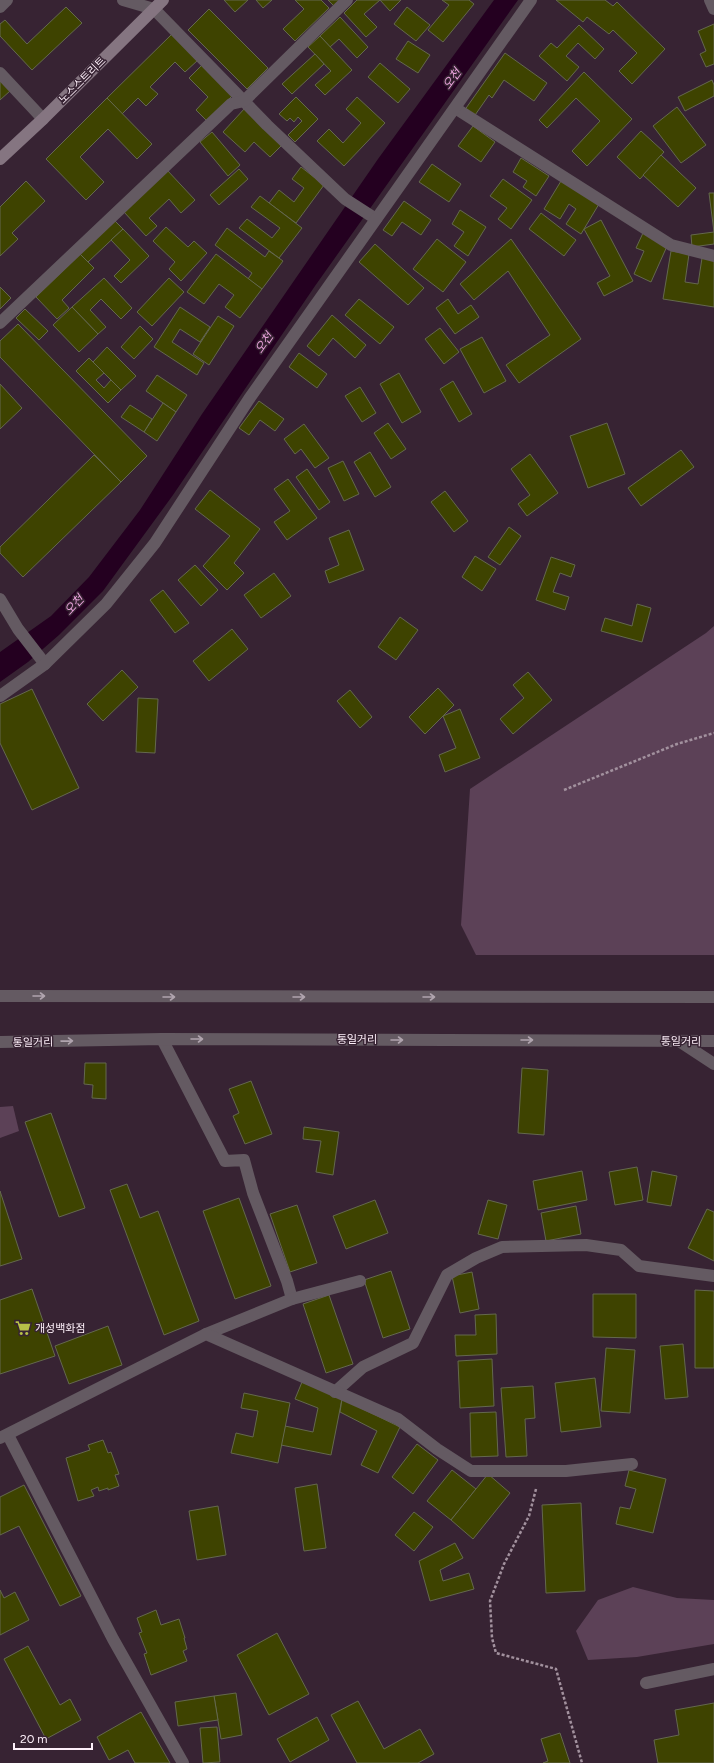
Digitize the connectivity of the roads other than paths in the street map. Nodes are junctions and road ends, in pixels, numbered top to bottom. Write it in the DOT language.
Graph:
graph roads {
  1 [pos="7,0"];
  2 [pos="123,0"];
  3 [pos="163,0"];
  4 [pos="347,0"];
  5 [pos="531,0"];
  6 [pos="710,0"];
  7 [pos="0,7"];
  8 [pos="154,9"];
  9 [pos="714,9"];
  10 [pos="0,73"];
  11 [pos="244,101"];
  12 [pos="455,108"];
  13 [pos="43,119"];
  14 [pos="0,159"];
  15 [pos="373,218"];
  16 [pos="714,256"];
  17 [pos="0,323"];
  18 [pos="0,599"];
  19 [pos="42,660"];
  20 [pos="0,696"];
  21 [pos="0,996"];
  22 [pos="714,997"];
  23 [pos="162,1039"];
  24 [pos="678,1041"];
  25 [pos="714,1041"];
  26 [pos="0,1042"];
  27 [pos="714,1064"];
  28 [pos="714,1276"];
  29 [pos="360,1281"];
  30 [pos="292,1299"];
  31 [pos="206,1334"];
  32 [pos="335,1392"];
  33 [pos="4,1437"];
  34 [pos="632,1464"];
  35 [pos="714,1669"];
  36 [pos="646,1683"];
  37 [pos="182,1763"];
  1 -- 7 [label="street"];
  2 -- 8 [label="street"];
  3 -- 8 [label="main road, 노스스트리트"];
  4 -- 11 [label="street"];
  5 -- 12 [label="street"];
  6 -- 9 [label="street"];
  8 -- 11 [label="street"];
  8 -- 13 [label="main road, 노스스트리트"];
  10 -- 13 [label="street"];
  11 -- 15 [label="street"];
  11 -- 17 [label="street"];
  12 -- 15 [label="street"];
  12 -- 16 [label="street"];
  13 -- 14 [label="main road, 노스스트리트"];
  15 -- 19 [label="street"];
  18 -- 19 [label="street"];
  19 -- 20 [label="street"];
  21 -- 22 [label="street, one-way"];
  23 -- 24 [label="street, 통일거리, one-way"];
  26 -- 23 [label="street, 통일거리, one-way"];
  23 -- 30 [label="street"];
  24 -- 25 [label="street, 통일거리"];
  24 -- 27 [label="street"];
  28 -- 32 [label="street"];
  29 -- 30 [label="street"];
  30 -- 31 [label="street"];
  31 -- 32 [label="street"];
  31 -- 33 [label="street"];
  32 -- 34 [label="street"];
  33 -- 37 [label="street"];
  35 -- 36 [label="street"];
}
